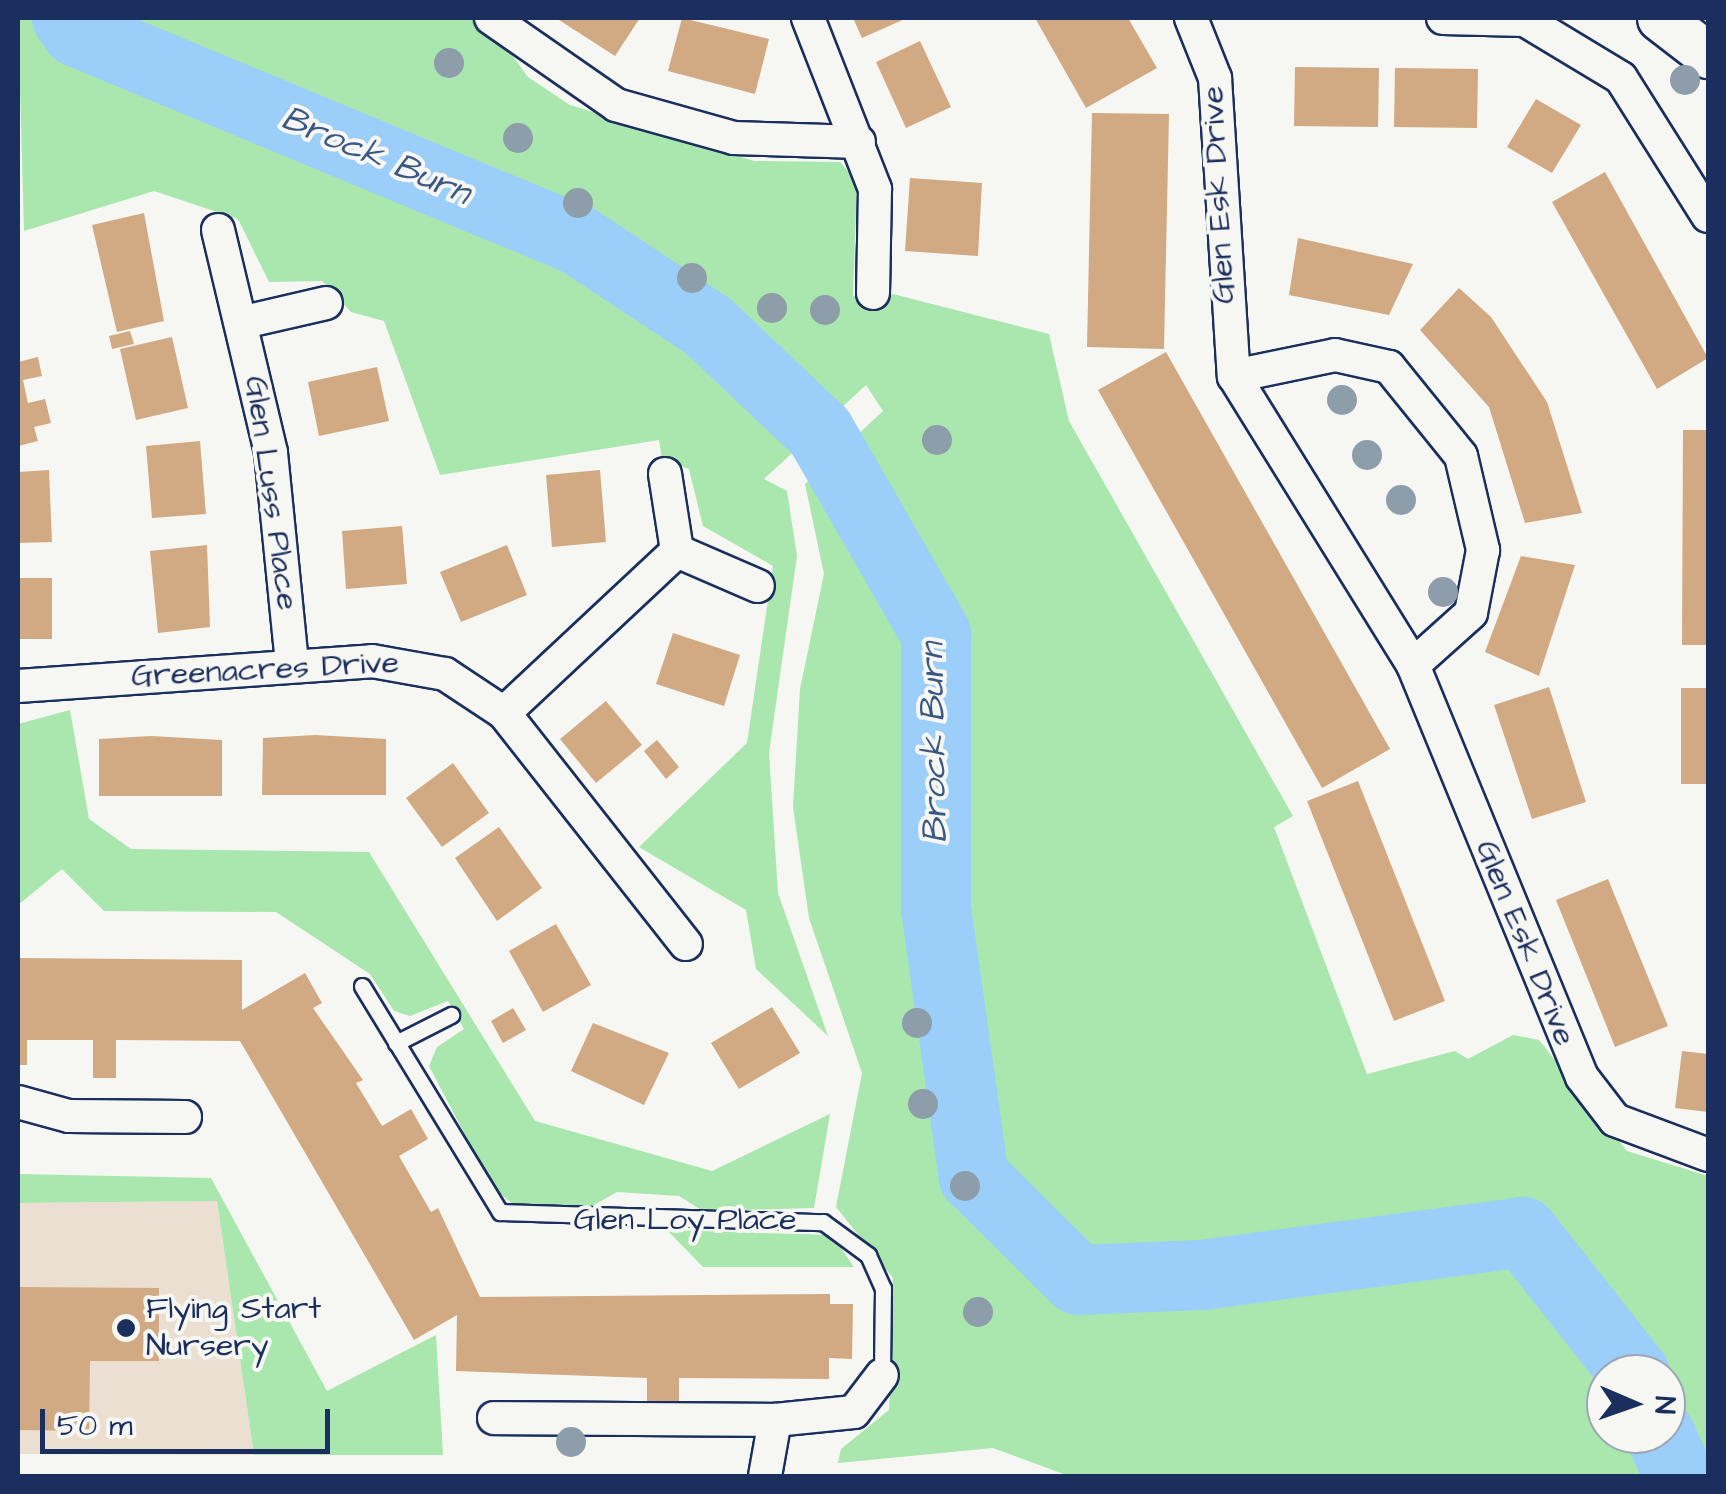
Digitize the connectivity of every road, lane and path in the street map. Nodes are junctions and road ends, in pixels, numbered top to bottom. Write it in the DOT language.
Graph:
graph roads {
  1 [pos="491,18"];
  2 [pos="808,18"];
  3 [pos="1191,18"];
  4 [pos="1443,18"];
  5 [pos="1660,18"];
  6 [pos="1708,54"];
  7 [pos="860,142"];
  8 [pos="1708,216"];
  9 [pos="218,230"];
  10 [pos="873,293"];
  11 [pos="326,303"];
  12 [pos="244,322"];
  13 [pos="1234,376"];
  14 [pos="665,474"];
  15 [pos="677,551"];
  16 [pos="758,586"];
  17 [pos="292,665"];
  18 [pos="1413,665"];
  19 [pos="18,686"];
  20 [pos="504,713"];
  21 [pos="686,944"];
  22 [pos="362,986"];
  23 [pos="451,1015"];
  24 [pos="396,1043"];
  25 [pos="18,1102"];
  26 [pos="186,1117"];
  27 [pos="1708,1155"];
  28 [pos="882,1374"];
  29 [pos="494,1418"];
  30 [pos="776,1420"];
  31 [pos="765,1476"];
  1 -- 7 [label="street"];
  2 -- 7 [label="street"];
  3 -- 13 [label="street, Glen Esk Drive"];
  4 -- 8 [label="street"];
  5 -- 6 [label="street"];
  7 -- 10 [label="street"];
  9 -- 12 [label="street, Glen Luss Place"];
  11 -- 12 [label="street"];
  12 -- 17 [label="street, Glen Luss Place"];
  13 -- 18 [label="street, Glen Esk Drive"];
  13 -- 18 [label="street"];
  14 -- 15 [label="street"];
  15 -- 16 [label="street"];
  15 -- 20 [label="street"];
  17 -- 19 [label="street, Greenacres Drive"];
  17 -- 20 [label="street, Greenacres Drive"];
  18 -- 27 [label="street, Glen Esk Drive"];
  20 -- 21 [label="street, Greenacres Drive"];
  22 -- 24 [label="lane, Glen Loy Place"];
  23 -- 24 [label="lane"];
  24 -- 28 [label="lane, Glen Loy Place"];
  25 -- 26 [label="street"];
  28 -- 30 [label="street, Glen Loy Place"];
  29 -- 30 [label="street, Glen Loy Place"];
  30 -- 31 [label="street"];
}
